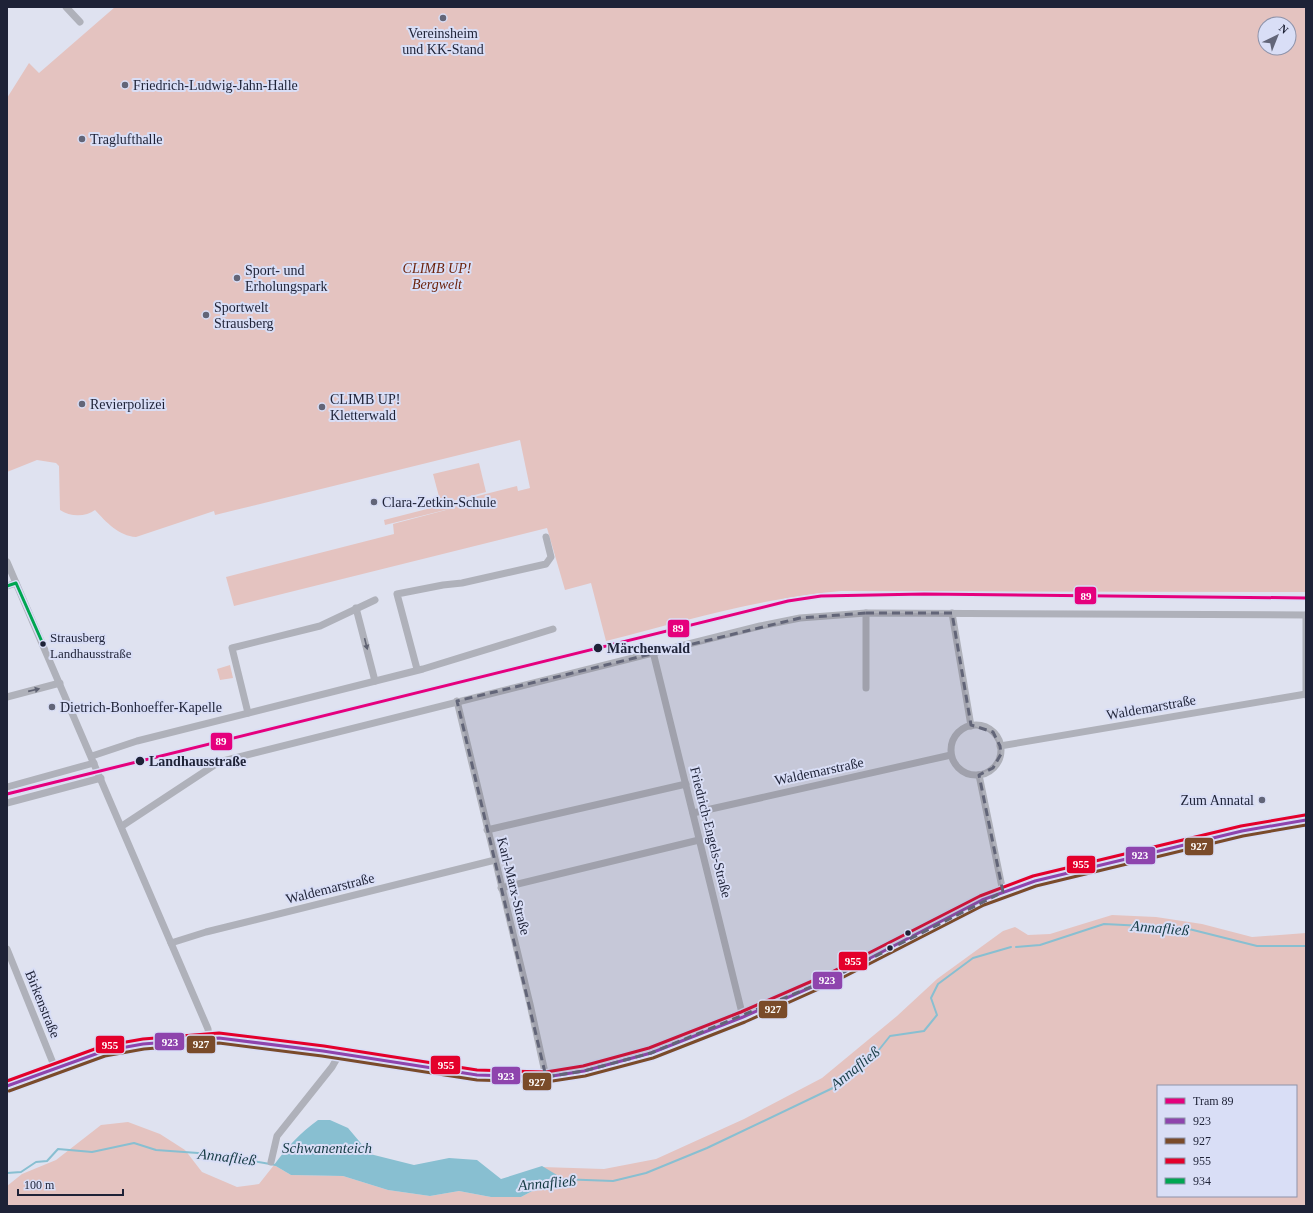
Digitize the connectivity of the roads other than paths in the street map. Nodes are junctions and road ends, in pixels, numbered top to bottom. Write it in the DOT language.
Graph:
graph roads {
  1 [pos="66,7"];
  2 [pos="80,22"];
  3 [pos="546,537"];
  4 [pos="7,562"];
  5 [pos="16,583"];
  6 [pos="7,586"];
  7 [pos="375,600"];
  8 [pos="356,608"];
  9 [pos="866,613"];
  10 [pos="952,613"];
  11 [pos="1306,615"];
  12 [pos="553,629"];
  13 [pos="653,652"];
  14 [pos="417,669"];
  15 [pos="375,681"];
  16 [pos="60,683"];
  17 [pos="866,688"];
  18 [pos="1306,694"];
  19 [pos="7,697"];
  20 [pos="457,701"];
  21 [pos="248,713"];
  22 [pos="971,726"];
  23 [pos="1000,746"];
  24 [pos="952,755"];
  25 [pos="93,759"];
  26 [pos="979,775"];
  27 [pos="101,778"];
  28 [pos="686,784"];
  29 [pos="7,787"];
  30 [pos="7,803"];
  31 [pos="693,813"];
  32 [pos="1306,820"];
  33 [pos="122,826"];
  34 [pos="487,830"];
  35 [pos="699,840"];
  36 [pos="495,860"];
  37 [pos="501,888"];
  38 [pos="1003,892"];
  39 [pos="171,944"];
  40 [pos="7,949"];
  41 [pos="743,1017"];
  42 [pos="209,1038"];
  43 [pos="340,1053"];
  44 [pos="56,1068"];
  45 [pos="546,1077"];
  46 [pos="7,1086"];
  47 [pos="271,1162"];
  1 -- 2 [label="street"];
  3 -- 14 [label="street"];
  4 -- 5 [label="street"];
  5 -- 6 [label="street"];
  5 -- 16 [label="street"];
  7 -- 8 [label="street"];
  8 -- 15 [label="street, one-way"];
  8 -- 21 [label="street"];
  9 -- 10 [label="street"];
  9 -- 13 [label="street"];
  9 -- 17 [label="street"];
  10 -- 11 [label="street"];
  10 -- 22 [label="street"];
  11 -- 18 [label="street, Waldemarstraße"];
  12 -- 14 [label="street"];
  13 -- 20 [label="street"];
  13 -- 28 [label="street, Friedrich-Engels-Straße"];
  14 -- 15 [label="street"];
  15 -- 21 [label="street"];
  19 -- 16 [label="street, one-way"];
  16 -- 25 [label="street"];
  18 -- 23 [label="street, Waldemarstraße"];
  20 -- 33 [label="street"];
  20 -- 34 [label="street, Karl-Marx-Straße"];
  21 -- 25 [label="street"];
  22 -- 23 [label="street"];
  22 -- 24 [label="street"];
  23 -- 26 [label="street"];
  24 -- 26 [label="street"];
  24 -- 31 [label="street, Waldemarstraße"];
  25 -- 27 [label="street"];
  25 -- 29 [label="street"];
  26 -- 38 [label="street"];
  27 -- 30 [label="street"];
  27 -- 33 [label="street"];
  28 -- 31 [label="street, Friedrich-Engels-Straße"];
  28 -- 34 [label="street"];
  31 -- 35 [label="street, Friedrich-Engels-Straße"];
  32 -- 38 [label="main road"];
  33 -- 39 [label="street"];
  34 -- 36 [label="street, Karl-Marx-Straße"];
  35 -- 37 [label="street"];
  35 -- 41 [label="street, Friedrich-Engels-Straße"];
  36 -- 37 [label="street, Karl-Marx-Straße"];
  36 -- 39 [label="street, Waldemarstraße"];
  37 -- 45 [label="street, Karl-Marx-Straße"];
  38 -- 41 [label="main road"];
  39 -- 42 [label="street"];
  40 -- 44 [label="street, Birkenstraße"];
  41 -- 45 [label="main road"];
  42 -- 43 [label="main road"];
  42 -- 44 [label="main road"];
  43 -- 45 [label="main road"];
  43 -- 47 [label="street"];
  44 -- 46 [label="main road"];
}
